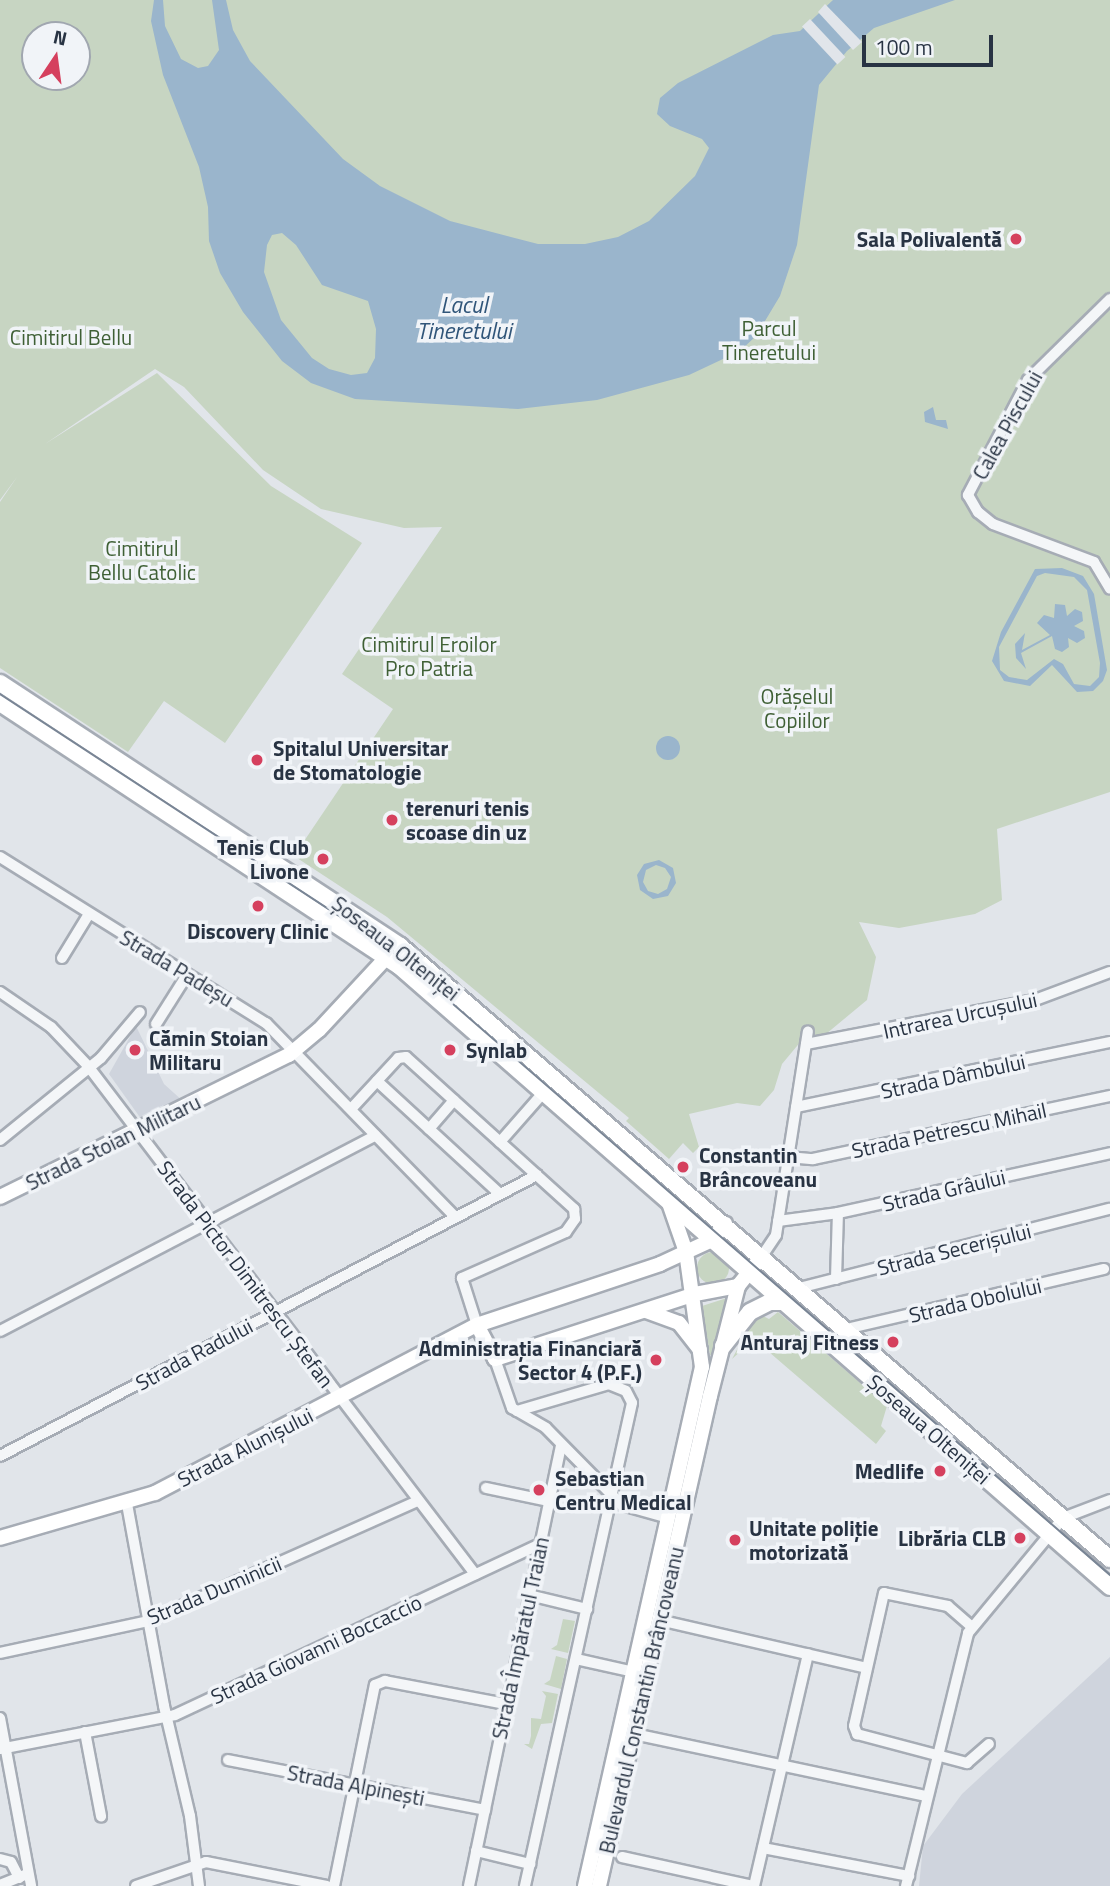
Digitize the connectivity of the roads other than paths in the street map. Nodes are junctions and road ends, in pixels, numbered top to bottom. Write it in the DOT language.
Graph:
graph roads {
  1 [pos="1110,299"];
  2 [pos="1110,589"];
  3 [pos="0,682"];
  4 [pos="0,704"];
  5 [pos="2,862"];
  6 [pos="89,914"];
  7 [pos="393,951"];
  8 [pos="62,958"];
  9 [pos="1110,971"];
  10 [pos="187,975"];
  11 [pos="1,994"];
  12 [pos="139,1012"];
  13 [pos="156,1024"];
  14 [pos="808,1031"];
  15 [pos="1110,1042"];
  16 [pos="806,1044"];
  17 [pos="296,1051"];
  18 [pos="88,1066"];
  19 [pos="377,1081"];
  20 [pos="544,1092"];
  21 [pos="1110,1096"];
  22 [pos="454,1100"];
  23 [pos="796,1107"];
  24 [pos="351,1109"];
  25 [pos="429,1129"];
  26 [pos="138,1131"];
  27 [pos="375,1136"];
  28 [pos="0,1140"];
  29 [pos="500,1142"];
  30 [pos="1110,1153"];
  31 [pos="788,1157"];
  32 [pos="537,1175"];
  33 [pos="500,1194"];
  34 [pos="0,1197"];
  35 [pos="669,1202"];
  36 [pos="1110,1209"];
  37 [pos="838,1213"];
  38 [pos="455,1217"];
  39 [pos="778,1221"];
  40 [pos="208,1224"];
  41 [pos="725,1224"];
  42 [pos="712,1240"];
  43 [pos="686,1252"];
  44 [pos="762,1256"];
  45 [pos="1104,1269"];
  46 [pos="748,1270"];
  47 [pos="836,1279"];
  48 [pos="738,1286"];
  49 [pos="799,1288"];
  50 [pos="695,1294"];
  51 [pos="785,1303"];
  52 [pos="276,1310"];
  53 [pos="644,1310"];
  54 [pos="477,1325"];
  55 [pos="846,1329"];
  56 [pos="0,1331"];
  57 [pos="723,1346"];
  58 [pos="702,1358"];
  59 [pos="495,1359"];
  60 [pos="340,1399"];
  61 [pos="517,1411"];
  62 [pos="561,1445"];
  63 [pos="0,1456"];
  64 [pos="486,1488"];
  65 [pos="614,1499"];
  66 [pos="1110,1500"];
  67 [pos="418,1501"];
  68 [pos="548,1501"];
  69 [pos="127,1504"];
  70 [pos="669,1518"];
  71 [pos="1063,1518"];
  72 [pos="1051,1535"];
  73 [pos="0,1538"];
  74 [pos="540,1544"];
  75 [pos="1110,1559"];
  76 [pos="475,1574"];
  77 [pos="1110,1587"];
  78 [pos="529,1595"];
  79 [pos="587,1608"];
  80 [pos="659,1620"];
  81 [pos="148,1621"];
  82 [pos="972,1628"];
  83 [pos="0,1653"];
  84 [pos="808,1654"];
  85 [pos="576,1658"];
  86 [pos="867,1668"];
  87 [pos="634,1672"];
  88 [pos="506,1704"];
  89 [pos="166,1717"];
  90 [pos="0,1718"];
  91 [pos="85,1732"];
  92 [pos="634,1734"];
  93 [pos="989,1744"];
  94 [pos="2,1748"];
  95 [pos="936,1753"];
  96 [pos="228,1760"];
  97 [pos="782,1765"];
  98 [pos="357,1786"];
  99 [pos="926,1796"];
  100 [pos="485,1810"];
  101 [pos="100,1816"];
  102 [pos="763,1847"];
  103 [pos="476,1851"];
  104 [pos="622,1857"];
  105 [pos="0,1859"];
  106 [pos="197,1863"];
  107 [pos="530,1864"];
  108 [pos="23,1876"];
  109 [pos="700,1880"];
  110 [pos="907,1881"];
  111 [pos="0,1885"];
  112 [pos="31,1886"];
  113 [pos="136,1886"];
  114 [pos="199,1886"];
  115 [pos="327,1886"];
  116 [pos="334,1886"];
  117 [pos="469,1886"];
  118 [pos="525,1886"];
  119 [pos="585,1886"];
  120 [pos="599,1886"];
  121 [pos="753,1886"];
  1 -- 2 [label="street, Calea Piscului"];
  3 -- 7 [label="main road, Șoseaua Olteniței"];
  4 -- 7 [label="main road, Șoseaua Olteniței"];
  5 -- 6 [label="street, Strada Padeșu"];
  6 -- 8 [label="street"];
  6 -- 10 [label="street, Strada Padeșu"];
  7 -- 17 [label="street, Strada Stoian Militaru"];
  7 -- 20 [label="main road, Șoseaua Olteniței"];
  7 -- 41 [label="main road, Șoseaua Olteniței"];
  9 -- 16 [label="street, Intrarea Urcușului"];
  10 -- 13 [label="street"];
  10 -- 17 [label="street, Strada Padeșu"];
  11 -- 18 [label="street, Strada Pictor Dimitrescu Ștefan"];
  12 -- 18 [label="street"];
  14 -- 16 [label="street"];
  15 -- 23 [label="street, Strada Dâmbului"];
  16 -- 23 [label="street"];
  17 -- 24 [label="street, Strada Padeșu"];
  17 -- 26 [label="street, Strada Stoian Militaru"];
  18 -- 26 [label="street, Strada Pictor Dimitrescu Ștefan"];
  18 -- 28 [label="street"];
  19 -- 22 [label="street"];
  19 -- 24 [label="street"];
  19 -- 25 [label="street"];
  20 -- 29 [label="street"];
  20 -- 35 [label="main road, Șoseaua Olteniței"];
  21 -- 31 [label="street, Strada Petrescu Mihail"];
  22 -- 25 [label="street"];
  22 -- 29 [label="street"];
  23 -- 31 [label="street"];
  24 -- 27 [label="street, Strada Padeșu"];
  25 -- 33 [label="street"];
  26 -- 34 [label="street, Strada Stoian Militaru"];
  26 -- 40 [label="street, Strada Pictor Dimitrescu Ștefan"];
  27 -- 38 [label="street, Strada Padeșu"];
  27 -- 40 [label="street"];
  29 -- 32 [label="street"];
  30 -- 37 [label="street, Strada Grâului"];
  31 -- 39 [label="street"];
  32 -- 33 [label="street, Strada Radului"];
  32 -- 54 [label="street"];
  33 -- 38 [label="street, Strada Radului"];
  35 -- 42 [label="main road, Șoseaua Olteniței"];
  35 -- 43 [label="street, Bulevardul Constantin Brâncoveanu"];
  36 -- 47 [label="street, Strada Secerișului"];
  37 -- 39 [label="street, Strada Grâului"];
  37 -- 47 [label="street"];
  38 -- 52 [label="street, Strada Radului"];
  39 -- 44 [label="street"];
  40 -- 52 [label="street, Strada Pictor Dimitrescu Ștefan"];
  40 -- 56 [label="street"];
  41 -- 42 [label="street, Strada Alunișului"];
  41 -- 44 [label="main road, Șoseaua Olteniței"];
  42 -- 43 [label="street, Strada Alunișului"];
  42 -- 46 [label="main road, Șoseaua Olteniței"];
  43 -- 50 [label="street, Bulevardul Constantin Brâncoveanu"];
  43 -- 54 [label="street, Strada Alunișului"];
  44 -- 46 [label="street"];
  44 -- 49 [label="main road, Șoseaua Olteniței"];
  45 -- 55 [label="street, Strada Obolului"];
  46 -- 48 [label="street, Bulevardul Constantin Brâncoveanu"];
  46 -- 51 [label="main road, Șoseaua Olteniței"];
  47 -- 49 [label="street, Strada Secerișului"];
  48 -- 50 [label="street"];
  48 -- 57 [label="street, Bulevardul Constantin Brâncoveanu"];
  49 -- 55 [label="main road, Șoseaua Olteniței"];
  50 -- 53 [label="street"];
  50 -- 58 [label="street, Bulevardul Constantin Brâncoveanu"];
  51 -- 57 [label="main road"];
  51 -- 72 [label="main road, Șoseaua Olteniței"];
  52 -- 60 [label="street, Strada Pictor Dimitrescu Ștefan"];
  52 -- 63 [label="street, Strada Radului"];
  53 -- 58 [label="street"];
  53 -- 59 [label="street"];
  54 -- 59 [label="street"];
  54 -- 60 [label="street, Strada Alunișului"];
  55 -- 71 [label="main road, Șoseaua Olteniței"];
  57 -- 80 [label="street, Bulevardul Constantin Brâncoveanu"];
  58 -- 70 [label="street, Bulevardul Constantin Brâncoveanu"];
  59 -- 61 [label="street"];
  60 -- 67 [label="street, Strada Pictor Dimitrescu Ștefan"];
  60 -- 69 [label="street, Strada Alunișului"];
  61 -- 62 [label="street"];
  61 -- 65 [label="street"];
  62 -- 65 [label="street"];
  62 -- 68 [label="street, Strada Împăratul Traian"];
  64 -- 68 [label="street"];
  65 -- 70 [label="street, Bulevardul Constantin Brâncoveanu"];
  65 -- 79 [label="street"];
  66 -- 71 [label="street"];
  67 -- 76 [label="street, Strada Pictor Dimitrescu Ștefan"];
  67 -- 81 [label="street, Strada Duminicii"];
  68 -- 74 [label="street, Strada Împăratul Traian"];
  69 -- 73 [label="street, Strada Alunișului"];
  69 -- 81 [label="street"];
  70 -- 87 [label="street, Bulevardul Constantin Brâncoveanu"];
  71 -- 72 [label="street"];
  71 -- 75 [label="main road, Șoseaua Olteniței"];
  72 -- 77 [label="main road, Șoseaua Olteniței"];
  72 -- 82 [label="street"];
  74 -- 76 [label="street, Strada Giovanni Boccaccio"];
  74 -- 78 [label="street, Strada Împăratul Traian"];
  76 -- 89 [label="street, Strada Giovanni Boccaccio"];
  78 -- 79 [label="street"];
  78 -- 88 [label="street, Strada Împăratul Traian"];
  79 -- 85 [label="street"];
  80 -- 84 [label="street"];
  80 -- 92 [label="street, Bulevardul Constantin Brâncoveanu"];
  81 -- 83 [label="street, Strada Duminicii"];
  81 -- 89 [label="street"];
  82 -- 86 [label="street"];
  82 -- 95 [label="street"];
  84 -- 86 [label="street"];
  84 -- 97 [label="street"];
  85 -- 87 [label="street"];
  85 -- 107 [label="street"];
  86 -- 95 [label="street"];
  87 -- 119 [label="street, Bulevardul Constantin Brâncoveanu"];
  88 -- 98 [label="street"];
  88 -- 100 [label="street, Strada Împăratul Traian"];
  89 -- 91 [label="street, Strada Giovanni Boccaccio"];
  89 -- 106 [label="street"];
  90 -- 94 [label="street"];
  91 -- 94 [label="street, Strada Giovanni Boccaccio"];
  91 -- 101 [label="street"];
  92 -- 97 [label="street"];
  92 -- 120 [label="street, Bulevardul Constantin Brâncoveanu"];
  93 -- 95 [label="street"];
  94 -- 108 [label="street"];
  95 -- 99 [label="street"];
  96 -- 98 [label="street, Strada Alpinești"];
  97 -- 99 [label="street"];
  97 -- 102 [label="street"];
  98 -- 100 [label="street, Strada Alpinești"];
  98 -- 116 [label="street"];
  99 -- 110 [label="street"];
  100 -- 103 [label="street, Strada Împăratul Traian"];
  102 -- 110 [label="street"];
  102 -- 121 [label="street"];
  103 -- 107 [label="street"];
  103 -- 117 [label="street, Strada Împăratul Traian"];
  104 -- 109 [label="street"];
  105 -- 108 [label="street"];
  106 -- 113 [label="street"];
  106 -- 114 [label="street"];
  106 -- 115 [label="street"];
  107 -- 118 [label="street"];
  108 -- 111 [label="street"];
  108 -- 112 [label="street"];
  109 -- 121 [label="street"];
}
